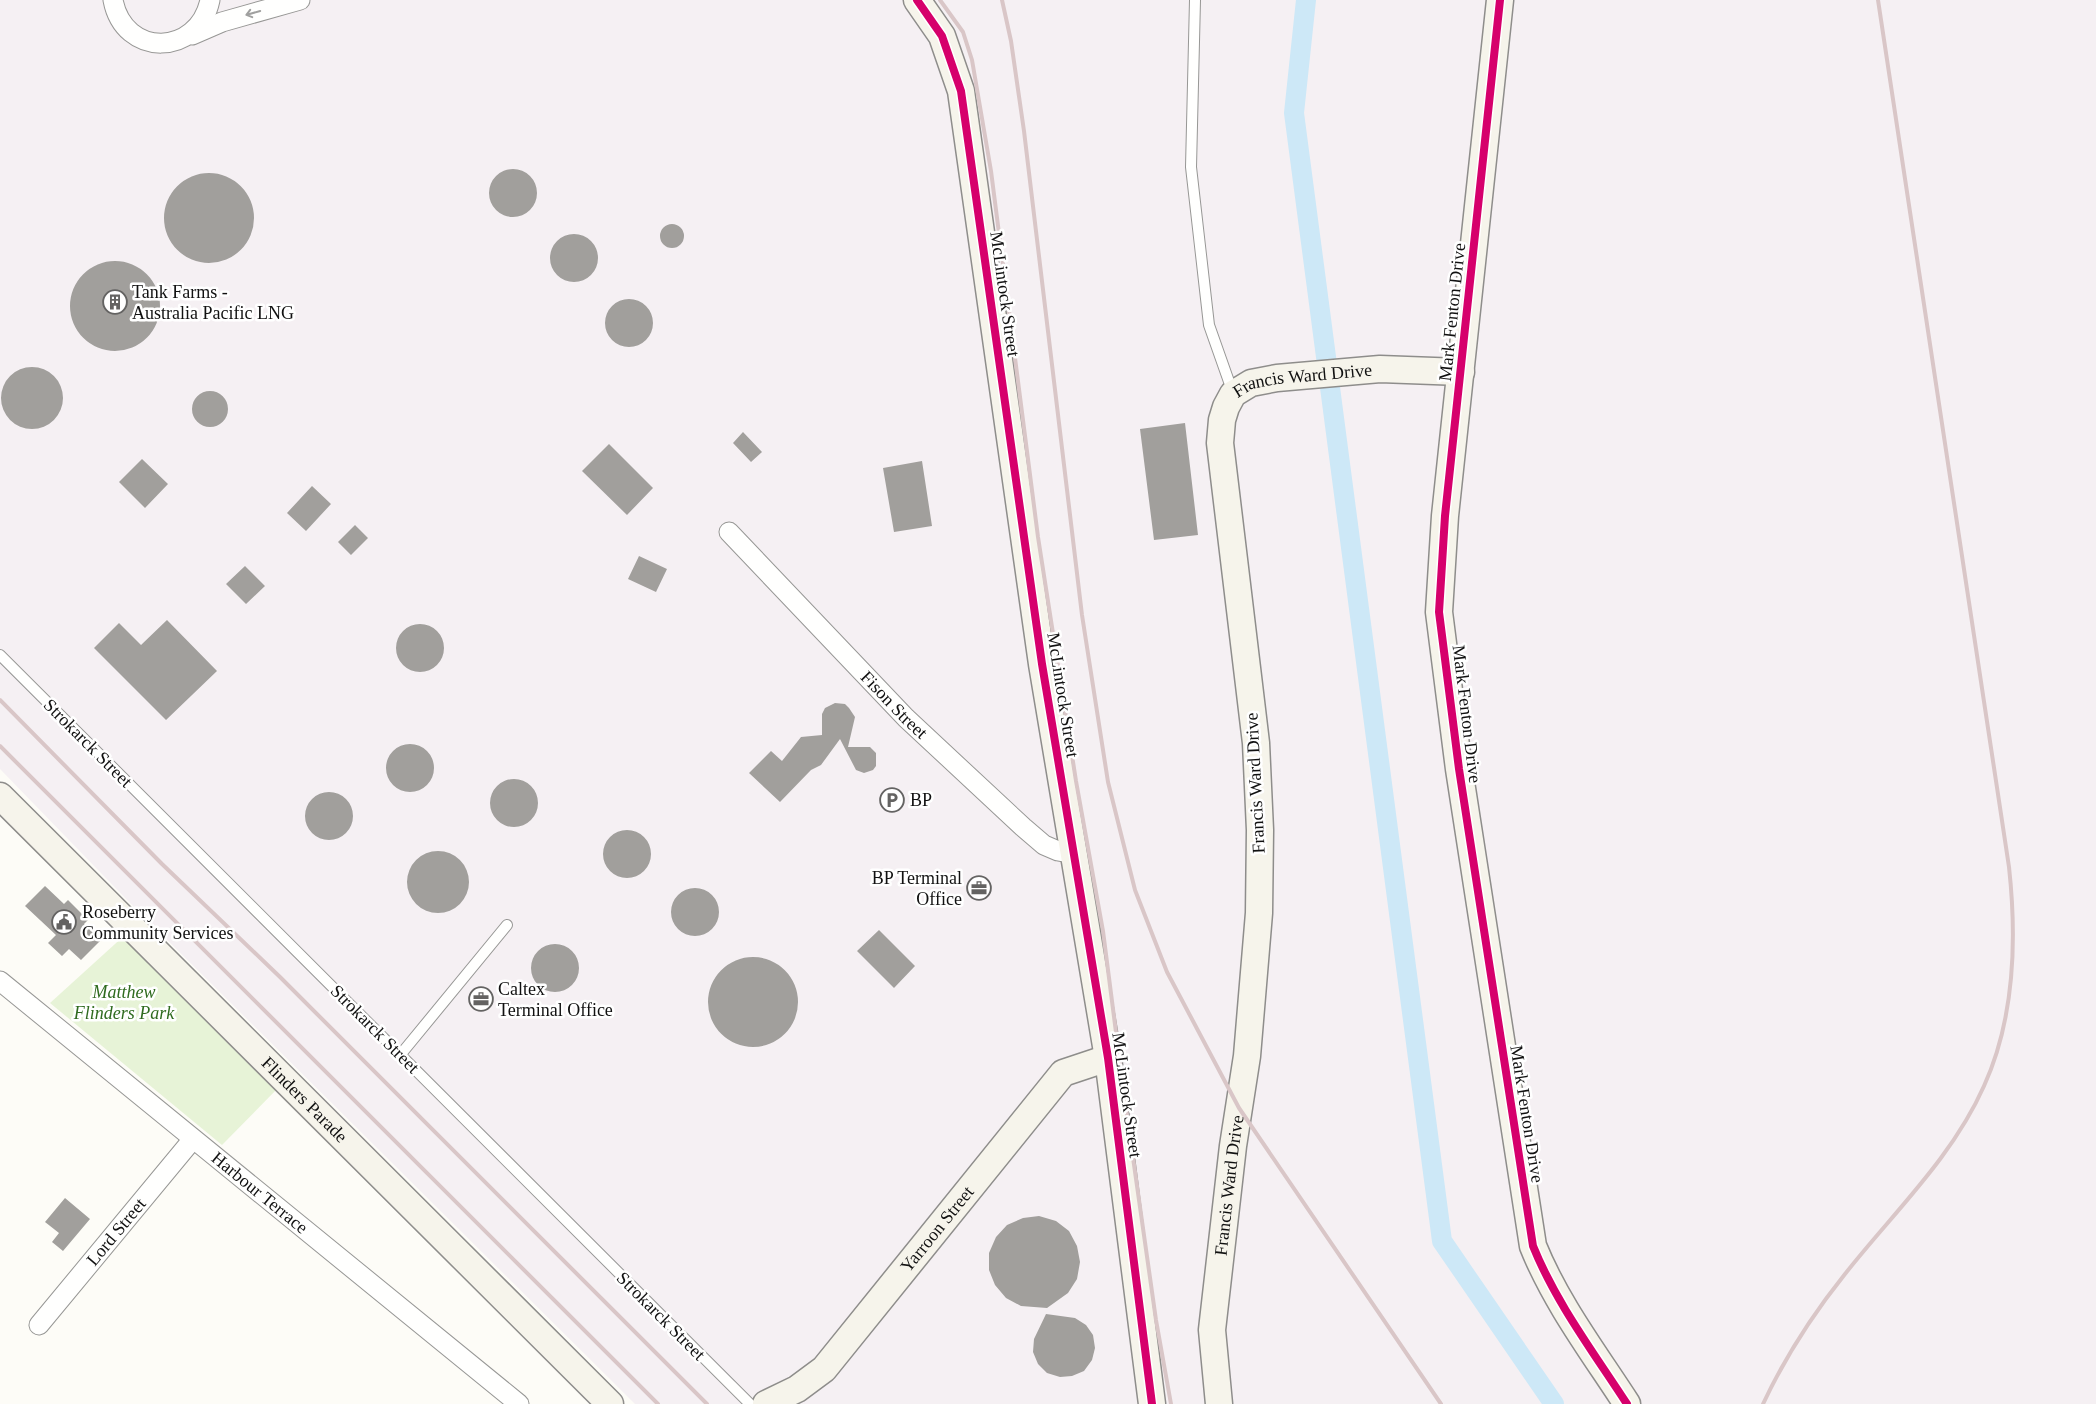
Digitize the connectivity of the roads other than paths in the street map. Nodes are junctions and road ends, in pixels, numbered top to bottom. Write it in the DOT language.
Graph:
graph roads {
  1 [pos="112,0"];
  2 [pos="210,0"];
  3 [pos="300,0"];
  4 [pos="917,0"];
  5 [pos="1195,0"];
  6 [pos="1500,0"];
  7 [pos="185,38"];
  8 [pos="1461,372"];
  9 [pos="1233,394"];
  10 [pos="730,532"];
  11 [pos="0,655"];
  12 [pos="0,796"];
  13 [pos="1075,854"];
  14 [pos="507,925"];
  15 [pos="0,981"];
  16 [pos="400,1054"];
  17 [pos="1108,1058"];
  18 [pos="193,1139"];
  19 [pos="39,1325"];
  20 [pos="519,1404"];
  21 [pos="610,1404"];
  22 [pos="750,1404"];
  23 [pos="766,1404"];
  24 [pos="1152,1404"];
  25 [pos="1219,1404"];
  26 [pos="1627,1404"];
  1 -- 7 [label="street"];
  2 -- 7 [label="street"];
  3 -- 7 [label="street, one-way"];
  4 -- 13 [label="street, McLintock Street"];
  5 -- 9 [label="lane"];
  6 -- 8 [label="street, Mark Fenton Drive"];
  8 -- 9 [label="street, Francis Ward Drive"];
  8 -- 26 [label="street, Mark Fenton Drive"];
  9 -- 25 [label="street, Francis Ward Drive"];
  10 -- 13 [label="street, Fison Street"];
  11 -- 16 [label="lane, Strokarck Street"];
  12 -- 21 [label="street, Flinders Parade"];
  13 -- 17 [label="street, McLintock Street"];
  14 -- 16 [label="lane"];
  15 -- 18 [label="street, Harbour Terrace"];
  16 -- 22 [label="lane, Strokarck Street"];
  17 -- 23 [label="street, Yarroon Street"];
  17 -- 24 [label="street, McLintock Street"];
  18 -- 19 [label="street, Lord Street"];
  18 -- 20 [label="street, Harbour Terrace"];
}
